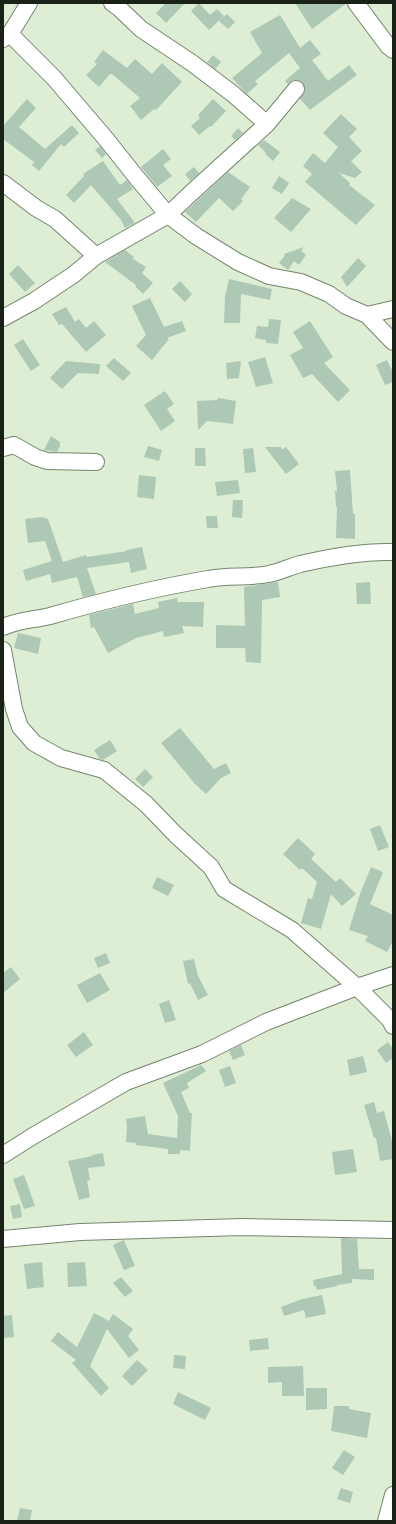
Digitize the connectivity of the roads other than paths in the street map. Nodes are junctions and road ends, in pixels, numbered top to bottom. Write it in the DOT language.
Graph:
graph roads {
  1 [pos="29,3"];
  2 [pos="112,3"];
  3 [pos="356,3"];
  4 [pos="6,36"];
  5 [pos="393,50"];
  6 [pos="296,89"];
  7 [pos="267,124"];
  8 [pos="3,183"];
  9 [pos="168,215"];
  10 [pos="96,256"];
  11 [pos="393,309"];
  12 [pos="367,314"];
  13 [pos="3,318"];
  14 [pos="393,342"];
  15 [pos="3,448"];
  16 [pos="96,462"];
  17 [pos="393,552"];
  18 [pos="3,627"];
  19 [pos="3,650"];
  20 [pos="393,975"];
  21 [pos="357,987"];
  22 [pos="393,1026"];
  23 [pos="3,1155"];
  24 [pos="393,1230"];
  25 [pos="3,1239"];
  26 [pos="393,1494"];
  27 [pos="386,1521"];
  1 -- 4 [label="street"];
  2 -- 7 [label="street"];
  3 -- 5 [label="street"];
  4 -- 9 [label="street"];
  6 -- 7 [label="street"];
  7 -- 9 [label="street"];
  8 -- 10 [label="street"];
  9 -- 10 [label="street"];
  9 -- 12 [label="street"];
  10 -- 13 [label="street"];
  11 -- 12 [label="street"];
  12 -- 14 [label="street"];
  15 -- 16 [label="street"];
  17 -- 18 [label="street"];
  19 -- 21 [label="street"];
  20 -- 21 [label="street"];
  21 -- 22 [label="street"];
  21 -- 23 [label="street"];
  24 -- 25 [label="street"];
  26 -- 27 [label="street"];
}
